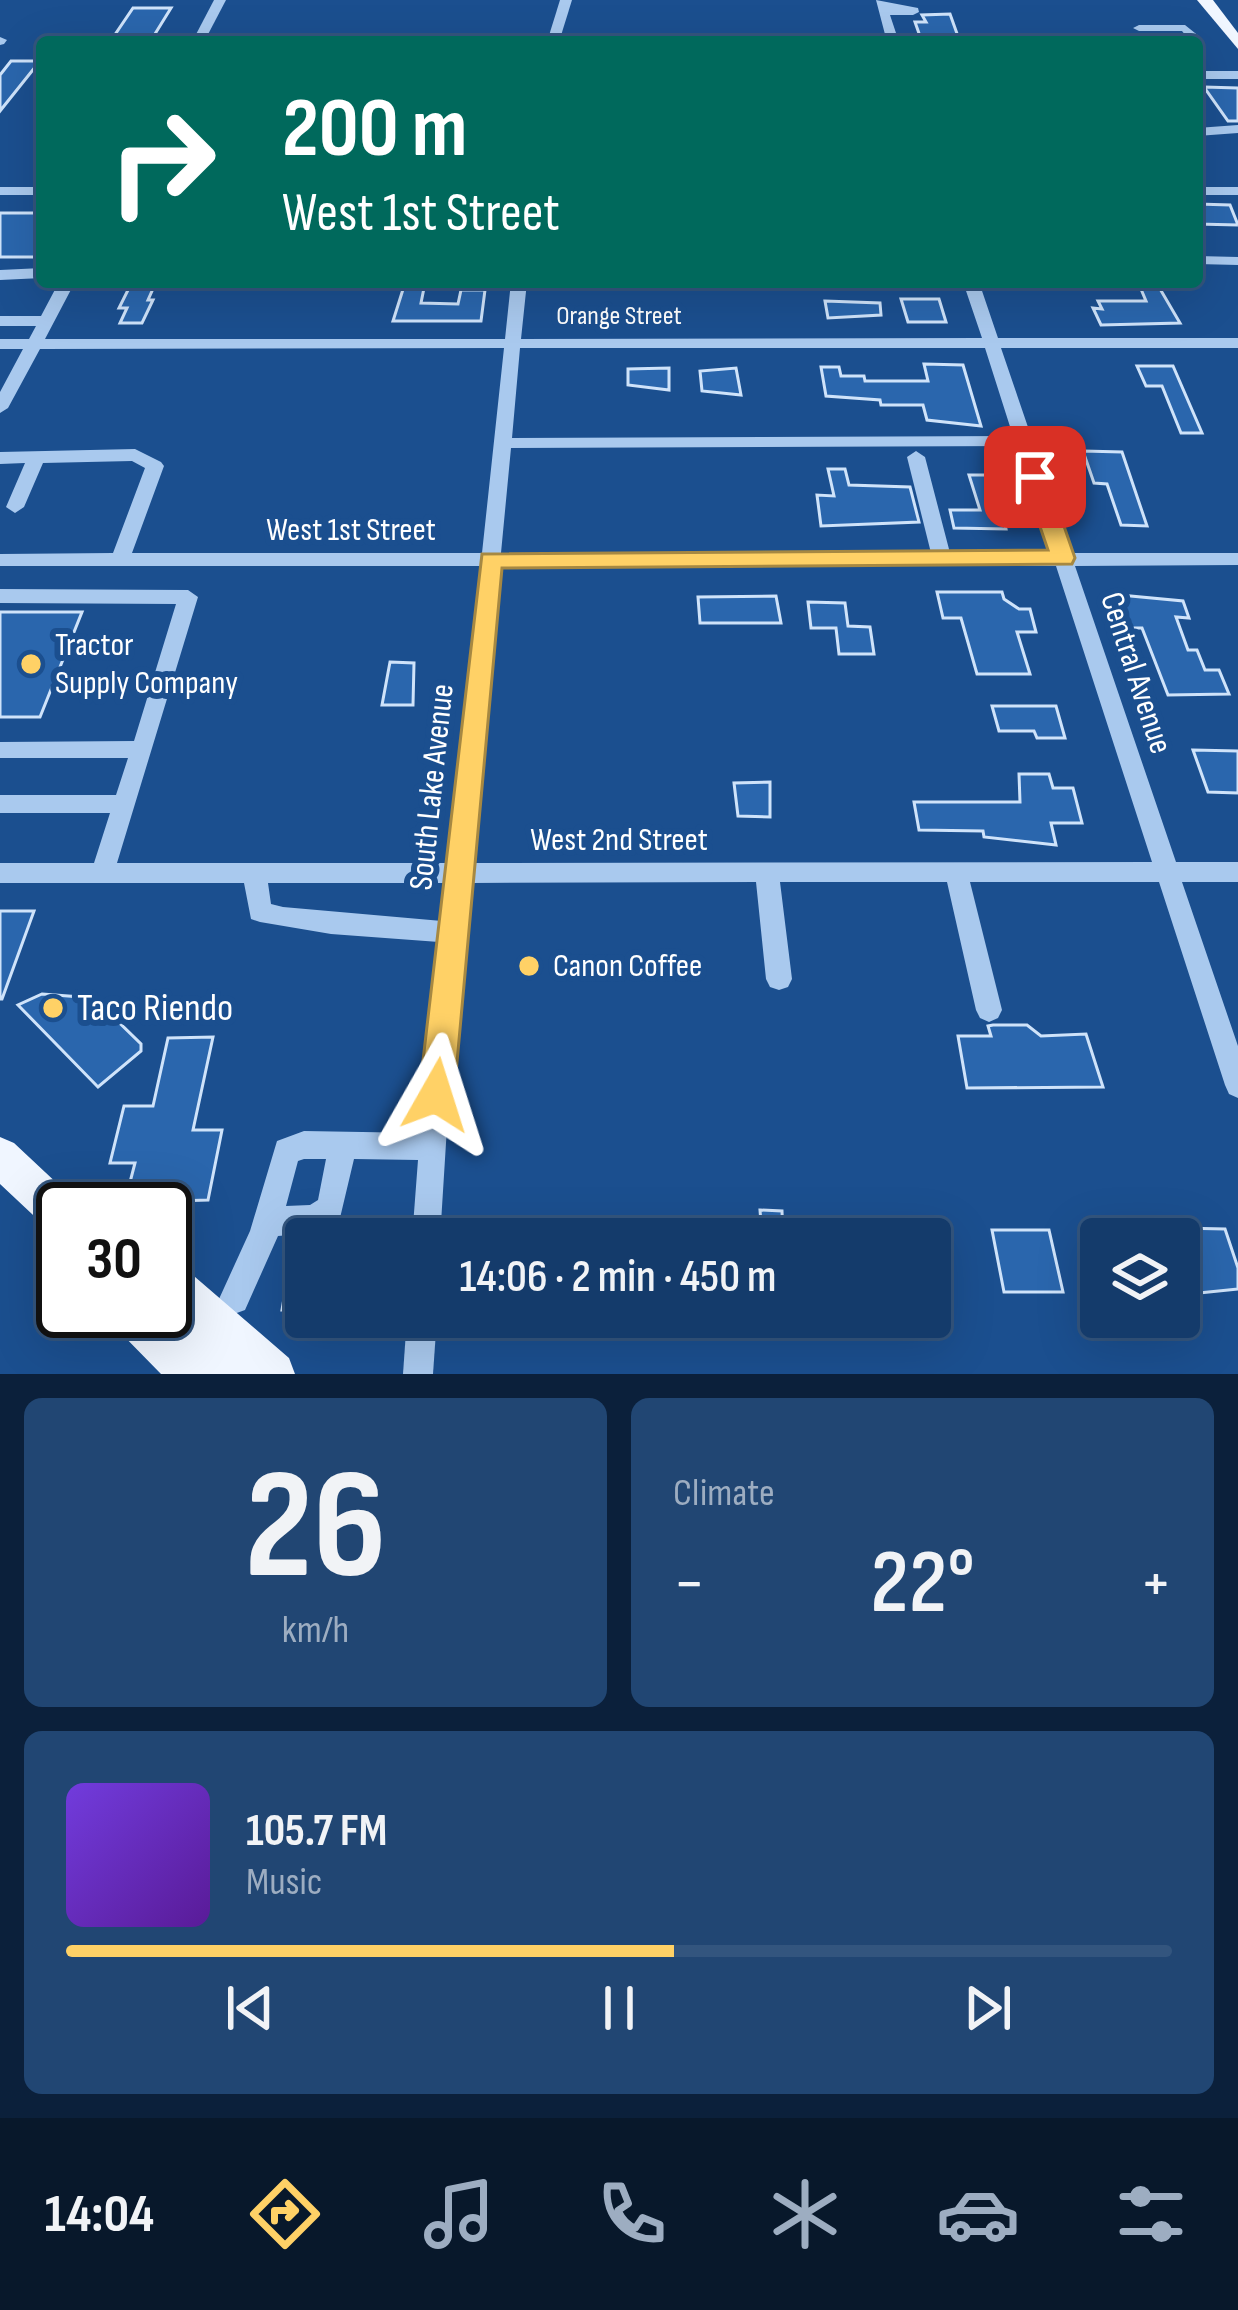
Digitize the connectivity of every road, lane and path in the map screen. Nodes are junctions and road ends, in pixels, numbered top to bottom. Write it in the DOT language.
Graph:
graph roads {
  1 [pos="220,0"];
  2 [pos="566,0"];
  3 [pos="1205,0"];
  4 [pos="882,6"];
  5 [pos="1127,10"];
  6 [pos="1139,28"];
  7 [pos="201,36"];
  8 [pos="555,36"];
  9 [pos="891,36"];
  10 [pos="1144,36"];
  11 [pos="1193,36"];
  12 [pos="1238,44"];
  13 [pos="1203,75"];
  14 [pos="1238,75"];
  15 [pos="1238,129"];
  16 [pos="1203,132"];
  17 [pos="0,191"];
  18 [pos="36,191"];
  19 [pos="1203,191"];
  20 [pos="1238,191"];
  21 [pos="1203,260"];
  22 [pos="1238,260"];
  23 [pos="36,273"];
  24 [pos="0,274"];
  25 [pos="64,288"];
  26 [pos="518,288"];
  27 [pos="973,288"];
  28 [pos="0,321"];
  29 [pos="46,321"];
  30 [pos="512,343"];
  31 [pos="992,343"];
  32 [pos="0,344"];
  33 [pos="34,344"];
  34 [pos="1238,344"];
  35 [pos="0,407"];
  36 [pos="1023,441"];
  37 [pos="502,443"];
  38 [pos="37,457"];
  39 [pos="916,457"];
  40 [pos="0,458"];
  41 [pos="15,507"];
  42 [pos="942,558"];
  43 [pos="1063,558"];
  44 [pos="1238,559"];
  45 [pos="0,560"];
  46 [pos="121,560"];
  47 [pos="491,560"];
  48 [pos="0,596"];
  49 [pos="142,749"];
  50 [pos="0,750"];
  51 [pos="0,804"];
  52 [pos="124,804"];
  53 [pos="956,872"];
  54 [pos="1167,872"];
  55 [pos="1238,872"];
  56 [pos="0,873"];
  57 [pos="766,873"];
  58 [pos="102,874"];
  59 [pos="255,874"];
  60 [pos="459,874"];
  61 [pos="453,933"];
  62 [pos="779,979"];
  63 [pos="989,1010"];
  64 [pos="1238,1085"];
  65 [pos="343,1146"];
  66 [pos="432,1147"];
  67 [pos="0,1156"];
  68 [pos="36,1190"];
  69 [pos="428,1218"];
  70 [pos="266,1228"];
  71 [pos="234,1299"];
  72 [pos="192,1303"];
  73 [pos="156,1338"];
  74 [pos="191,1338"];
  75 [pos="421,1338"];
  76 [pos="192,1374"];
  77 [pos="229,1374"];
  78 [pos="273,1374"];
  79 [pos="418,1374"];
  1 -- 7 [label="street"];
  2 -- 8 [label="street"];
  3 -- 12 [label="main road"];
  4 -- 9 [label="street"];
  5 -- 6 [label="street"];
  6 -- 10 [label="street"];
  6 -- 11 [label="street"];
  13 -- 14 [label="street"];
  15 -- 16 [label="street"];
  17 -- 18 [label="street"];
  19 -- 20 [label="street"];
  21 -- 22 [label="street"];
  23 -- 24 [label="street"];
  25 -- 29 [label="street"];
  26 -- 30 [label="street, South Lake Avenue"];
  27 -- 31 [label="street, Central Avenue"];
  28 -- 29 [label="street"];
  29 -- 33 [label="street"];
  30 -- 31 [label="street, Orange Street"];
  30 -- 33 [label="street, Orange Street"];
  30 -- 37 [label="street, South Lake Avenue"];
  31 -- 34 [label="street, Orange Street"];
  31 -- 36 [label="street, Central Avenue"];
  32 -- 33 [label="street, Orange Street"];
  33 -- 35 [label="street"];
  36 -- 37 [label="street"];
  36 -- 43 [label="street, Central Avenue"];
  37 -- 47 [label="street, South Lake Avenue"];
  38 -- 40 [label="street"];
  38 -- 41 [label="street"];
  38 -- 46 [label="street"];
  39 -- 42 [label="street"];
  42 -- 43 [label="street, West 1st Street"];
  42 -- 47 [label="street, West 1st Street"];
  43 -- 44 [label="street, West 1st Street"];
  43 -- 54 [label="street, Central Avenue"];
  45 -- 46 [label="street, West 1st Street"];
  46 -- 47 [label="street, West 1st Street"];
  47 -- 60 [label="street, South Lake Avenue"];
  48 -- 49 [label="street"];
  49 -- 50 [label="street"];
  49 -- 52 [label="street"];
  51 -- 52 [label="street"];
  52 -- 58 [label="street"];
  53 -- 54 [label="street, West 2nd Street"];
  53 -- 57 [label="street, West 2nd Street"];
  53 -- 63 [label="street"];
  54 -- 55 [label="street, West 2nd Street"];
  54 -- 64 [label="street, Central Avenue"];
  56 -- 58 [label="street, West 2nd Street"];
  57 -- 60 [label="street, West 2nd Street"];
  57 -- 62 [label="street"];
  58 -- 59 [label="street, West 2nd Street"];
  59 -- 60 [label="street, West 2nd Street"];
  59 -- 61 [label="street"];
  60 -- 61 [label="street, South Lake Avenue"];
  61 -- 66 [label="street, South Lake Avenue"];
  65 -- 66 [label="street"];
  65 -- 70 [label="street"];
  65 -- 70 [label="street"];
  66 -- 69 [label="street, South Lake Avenue"];
  67 -- 68 [label="main road"];
  70 -- 71 [label="street"];
  72 -- 78 [label="main road"];
  73 -- 76 [label="main road"];
  74 -- 77 [label="main road"];
  75 -- 79 [label="street"];
}
